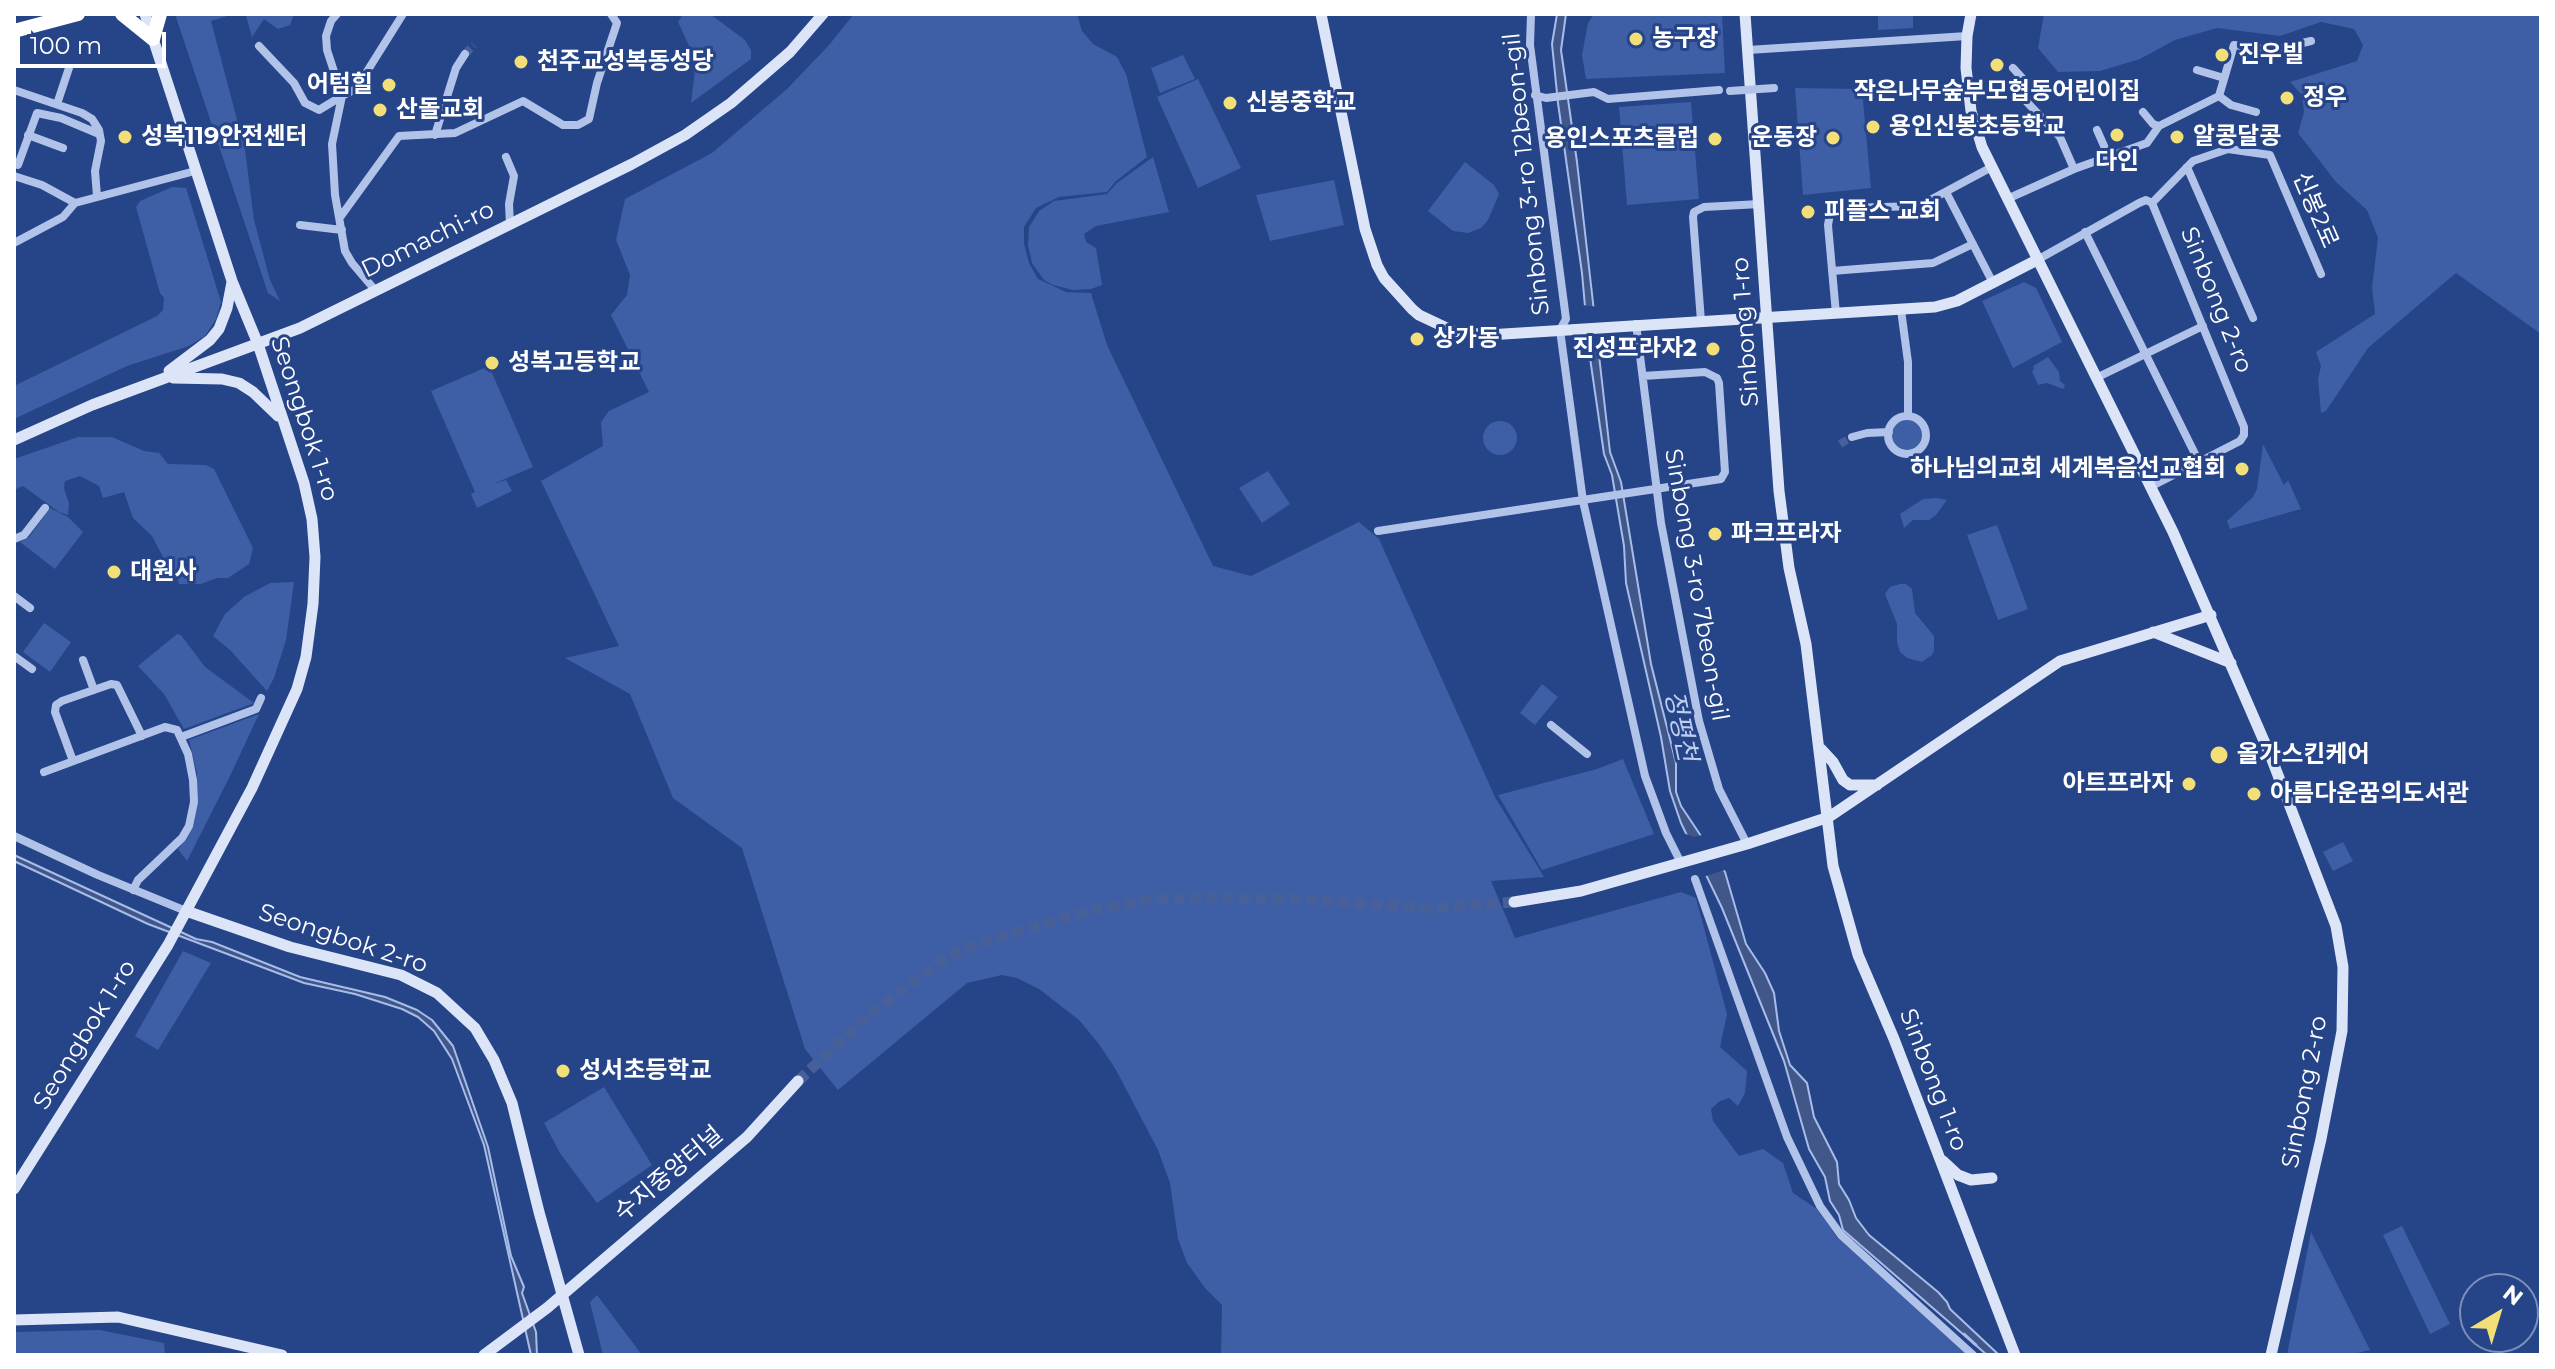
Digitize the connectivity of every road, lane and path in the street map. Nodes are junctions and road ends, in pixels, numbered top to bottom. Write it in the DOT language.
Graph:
graph roads {
  1 [pos="78,14"];
  2 [pos="122,14"];
  3 [pos="145,14"];
  4 [pos="160,14"];
  5 [pos="337,14"];
  6 [pos="403,14"];
  7 [pos="611,14"];
  8 [pos="823,14"];
  9 [pos="1321,14"];
  10 [pos="1531,14"];
  11 [pos="1745,14"];
  12 [pos="1971,14"];
  13 [pos="14,31"];
  14 [pos="1967,36"];
  15 [pos="153,39"];
  16 [pos="2311,41"];
  17 [pos="259,46"];
  18 [pos="1748,50"];
  19 [pos="465,54"];
  20 [pos="69,68"];
  21 [pos="2013,68"];
  22 [pos="2197,70"];
  23 [pos="2224,78"];
  24 [pos="1774,88"];
  25 [pos="14,90"];
  26 [pos="1719,90"];
  27 [pos="1730,91"];
  28 [pos="1535,95"];
  29 [pos="342,96"];
  30 [pos="2219,96"];
  31 [pos="57,104"];
  32 [pos="2143,112"];
  33 [pos="2256,112"];
  34 [pos="2159,126"];
  35 [pos="2097,130"];
  36 [pos="99,134"];
  37 [pos="28,135"];
  38 [pos="435,135"];
  39 [pos="63,148"];
  40 [pos="2108,155"];
  41 [pos="506,157"];
  42 [pos="18,165"];
  43 [pos="2187,167"];
  44 [pos="1990,168"];
  45 [pos="2074,169"];
  46 [pos="195,171"];
  47 [pos="14,176"];
  48 [pos="1946,192"];
  49 [pos="97,196"];
  50 [pos="2007,199"];
  51 [pos="75,203"];
  52 [pos="2152,203"];
  53 [pos="1760,204"];
  54 [pos="341,216"];
  55 [pos="300,225"];
  56 [pos="510,225"];
  57 [pos="342,230"];
  58 [pos="2085,232"];
  59 [pos="14,243"];
  60 [pos="1973,244"];
  61 [pos="2037,260"];
  62 [pos="1832,271"];
  63 [pos="2321,274"];
  64 [pos="232,281"];
  65 [pos="1993,283"];
  66 [pos="375,290"];
  67 [pos="1901,310"];
  68 [pos="1836,314"];
  69 [pos="1767,317"];
  70 [pos="2253,318"];
  71 [pos="1701,321"];
  72 [pos="1636,324"];
  73 [pos="2203,326"];
  74 [pos="1567,330"];
  75 [pos="258,344"];
  76 [pos="2143,353"];
  77 [pos="1643,376"];
  78 [pos="160,378"];
  79 [pos="2096,378"];
  80 [pos="1908,416"];
  81 [pos="282,420"];
  82 [pos="1889,432"];
  83 [pos="1852,437"];
  84 [pos="14,440"];
  85 [pos="2199,462"];
  86 [pos="2150,487"];
  87 [pos="1656,488"];
  88 [pos="1583,501"];
  89 [pos="45,508"];
  90 [pos="1378,531"];
  91 [pos="14,539"];
  92 [pos="14,596"];
  93 [pos="30,608"];
  94 [pos="2211,615"];
  95 [pos="2153,632"];
  96 [pos="14,656"];
  97 [pos="83,660"];
  98 [pos="2231,663"];
  99 [pos="32,669"];
  100 [pos="94,690"];
  101 [pos="261,698"];
  102 [pos="1551,725"];
  103 [pos="142,736"];
  104 [pos="181,737"];
  105 [pos="1819,747"];
  106 [pos="1587,754"];
  107 [pos="73,761"];
  108 [pos="44,772"];
  109 [pos="1878,785"];
  110 [pos="1829,817"];
  111 [pos="14,836"];
  112 [pos="1747,844"];
  113 [pos="1683,860"];
  114 [pos="1695,879"];
  115 [pos="133,890"];
  116 [pos="1514,902"];
  117 [pos="183,917"];
  118 [pos="798,1081"];
  119 [pos="1941,1160"];
  120 [pos="1992,1178"];
  121 [pos="14,1189"];
  122 [pos="561,1295"];
  123 [pos="14,1320"];
  124 [pos="282,1355"];
  125 [pos="484,1355"];
  126 [pos="579,1355"];
  127 [pos="1973,1355"];
  128 [pos="2015,1355"];
  129 [pos="2271,1355"];
  1 -- 13 [label="highway"];
  2 -- 15 [label="highway"];
  3 -- 15 [label="street, Seongbok 1-ro"];
  4 -- 15 [label="highway"];
  5 -- 29 [label="street"];
  6 -- 29 [label="street"];
  7 -- 38 [label="street"];
  8 -- 56 [label="street, Domachi-ro"];
  9 -- 74 [label="street"];
  10 -- 28 [label="street, Sinbong 3-ro 12beon-gil"];
  11 -- 18 [label="street, Sinbong 1-ro"];
  12 -- 14 [label="street, Sinbong 2-ro"];
  14 -- 18 [label="street"];
  14 -- 44 [label="street, Sinbong 2-ro"];
  15 -- 46 [label="street, Seongbok 1-ro"];
  16 -- 23 [label="street"];
  17 -- 29 [label="street"];
  18 -- 53 [label="street, Sinbong 1-ro"];
  19 -- 38 [label="street"];
  20 -- 31 [label="street"];
  21 -- 45 [label="street"];
  22 -- 23 [label="street"];
  23 -- 30 [label="street"];
  24 -- 27 [label="street, bridge"];
  25 -- 31 [label="street"];
  26 -- 28 [label="street"];
  28 -- 74 [label="street, Sinbong 3-ro 12beon-gil"];
  29 -- 54 [label="street"];
  30 -- 33 [label="street"];
  30 -- 34 [label="street"];
  31 -- 36 [label="street"];
  32 -- 34 [label="street"];
  34 -- 40 [label="street"];
  35 -- 40 [label="street"];
  36 -- 37 [label="street"];
  36 -- 49 [label="street"];
  37 -- 39 [label="street"];
  37 -- 42 [label="street"];
  38 -- 54 [label="street"];
  40 -- 45 [label="street"];
  41 -- 56 [label="street"];
  43 -- 52 [label="street, 신봉2로"];
  43 -- 63 [label="street, 신봉2로"];
  43 -- 70 [label="street"];
  44 -- 48 [label="street"];
  44 -- 50 [label="street, Sinbong 2-ro"];
  45 -- 50 [label="street"];
  46 -- 49 [label="street"];
  46 -- 64 [label="street, Seongbok 1-ro"];
  47 -- 51 [label="street"];
  48 -- 60 [label="street"];
  48 -- 62 [label="street"];
  49 -- 51 [label="street"];
  50 -- 61 [label="street, Sinbong 2-ro"];
  51 -- 59 [label="street"];
  52 -- 58 [label="street"];
  52 -- 73 [label="street, Sinbong 2-ro"];
  53 -- 69 [label="street, Sinbong 1-ro"];
  53 -- 71 [label="street"];
  54 -- 57 [label="street"];
  55 -- 57 [label="street"];
  56 -- 66 [label="street, Domachi-ro"];
  57 -- 66 [label="street"];
  58 -- 61 [label="street"];
  58 -- 76 [label="street"];
  60 -- 62 [label="street"];
  60 -- 65 [label="street"];
  61 -- 65 [label="street"];
  61 -- 79 [label="street, Sinbong 2-ro"];
  62 -- 68 [label="street"];
  64 -- 75 [label="street, Seongbok 1-ro"];
  64 -- 78 [label="street"];
  65 -- 67 [label="street"];
  66 -- 75 [label="street, Domachi-ro"];
  67 -- 68 [label="street"];
  67 -- 80 [label="street"];
  68 -- 69 [label="street"];
  69 -- 71 [label="street"];
  69 -- 105 [label="street, Sinbong 1-ro"];
  71 -- 72 [label="street"];
  72 -- 74 [label="street"];
  72 -- 77 [label="street, Sinbong 3-ro 7beon-gil"];
  73 -- 76 [label="street"];
  73 -- 85 [label="street, Sinbong 2-ro"];
  74 -- 88 [label="street, Sinbong 3-ro 12beon-gil"];
  75 -- 78 [label="street, Domachi-ro"];
  75 -- 81 [label="street, Seongbok 1-ro"];
  76 -- 79 [label="street"];
  76 -- 85 [label="street"];
  77 -- 87 [label="street, Sinbong 3-ro 7beon-gil"];
  77 -- 87 [label="street"];
  78 -- 81 [label="street"];
  78 -- 84 [label="street, Domachi-ro"];
  79 -- 86 [label="street, Sinbong 2-ro"];
  80 -- 82 [label="street"];
  80 -- 82 [label="street"];
  81 -- 117 [label="street, Seongbok 1-ro"];
  82 -- 83 [label="street"];
  85 -- 86 [label="street, Sinbong 2-ro"];
  86 -- 94 [label="street, Sinbong 2-ro"];
  87 -- 88 [label="street"];
  87 -- 112 [label="street, Sinbong 3-ro 7beon-gil"];
  88 -- 90 [label="street"];
  88 -- 113 [label="street, Sinbong 3-ro 12beon-gil"];
  89 -- 91 [label="street"];
  92 -- 93 [label="street"];
  94 -- 95 [label="street"];
  94 -- 98 [label="street, Sinbong 2-ro"];
  95 -- 98 [label="street"];
  95 -- 109 [label="street"];
  96 -- 99 [label="street"];
  97 -- 100 [label="street"];
  98 -- 129 [label="street, Sinbong 2-ro"];
  100 -- 103 [label="street"];
  100 -- 107 [label="street"];
  101 -- 104 [label="street"];
  102 -- 106 [label="street"];
  103 -- 104 [label="street"];
  103 -- 107 [label="street"];
  104 -- 115 [label="street"];
  105 -- 109 [label="street"];
  105 -- 110 [label="street, Sinbong 1-ro"];
  107 -- 108 [label="street"];
  109 -- 110 [label="street"];
  110 -- 112 [label="street"];
  110 -- 119 [label="street, Sinbong 1-ro"];
  111 -- 115 [label="street, Seongbok 2-ro"];
  112 -- 113 [label="street"];
  113 -- 116 [label="street"];
  114 -- 127 [label="street"];
  115 -- 117 [label="street, Seongbok 2-ro"];
  117 -- 121 [label="street, Seongbok 1-ro"];
  117 -- 122 [label="street, Seongbok 2-ro"];
  118 -- 122 [label="street, 수지중앙터널"];
  119 -- 120 [label="street"];
  119 -- 128 [label="street, Sinbong 1-ro"];
  122 -- 125 [label="street, 수지중앙터널"];
  122 -- 126 [label="street, Seongbok 2-ro"];
  123 -- 124 [label="street"];
}
